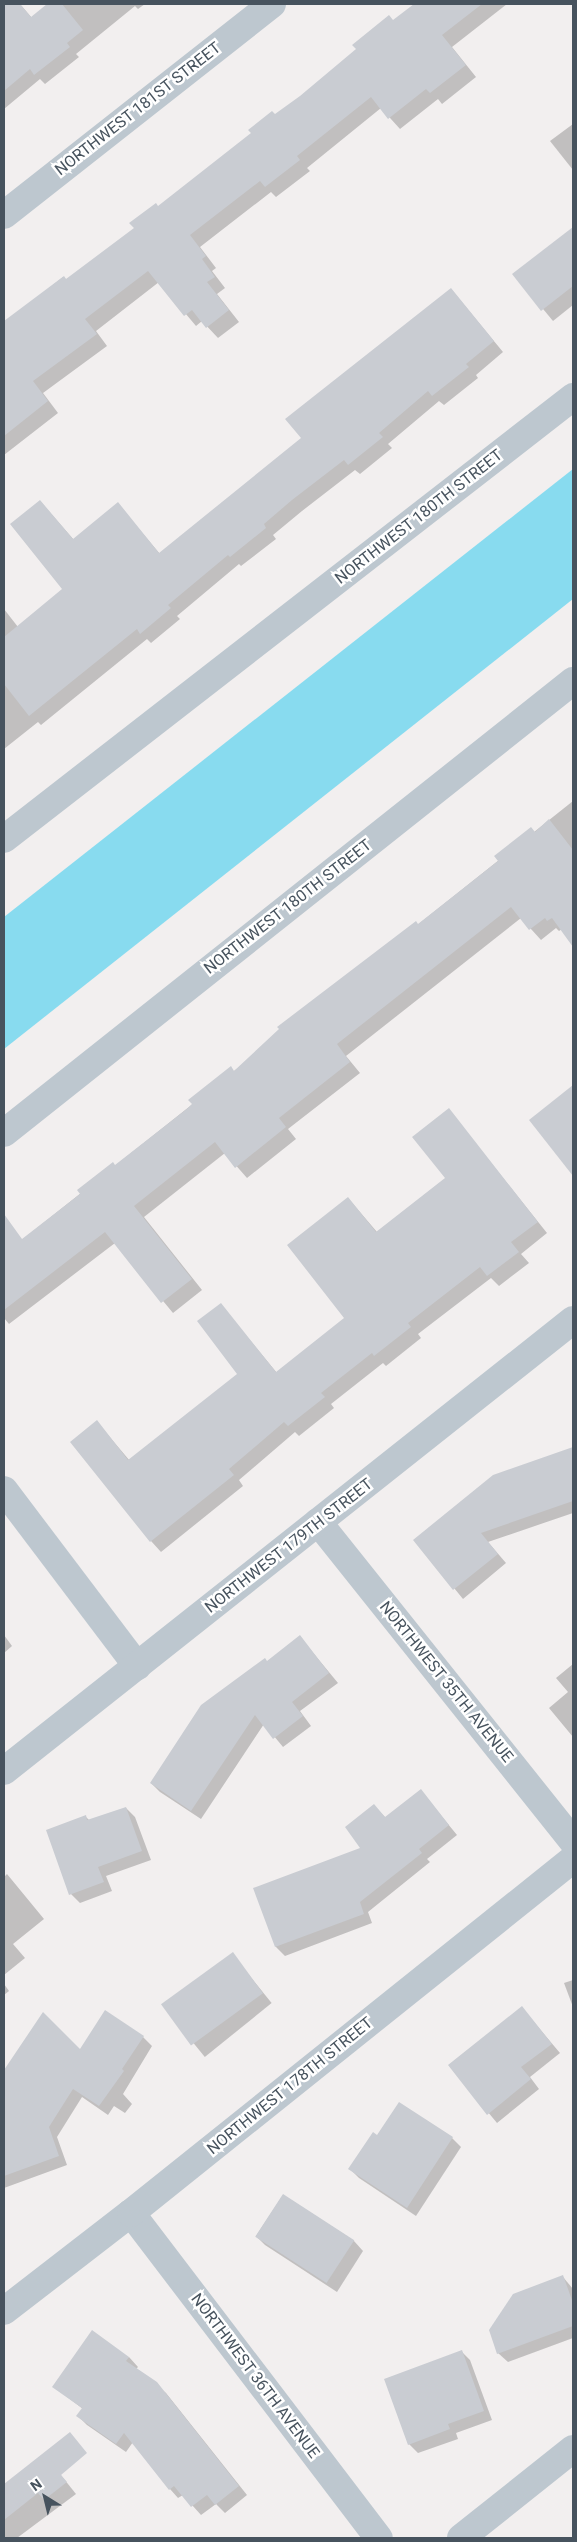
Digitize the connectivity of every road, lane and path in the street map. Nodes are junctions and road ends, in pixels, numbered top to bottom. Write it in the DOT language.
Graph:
graph roads {
  1 [pos="272,4"];
  2 [pos="4,215"];
  3 [pos="573,397"];
  4 [pos="573,681"];
  5 [pos="4,839"];
  6 [pos="4,1133"];
  7 [pos="573,1320"];
  8 [pos="4,1490"];
  9 [pos="318,1522"];
  10 [pos="137,1666"];
  11 [pos="4,1771"];
  12 [pos="573,1842"];
  13 [pos="573,1860"];
  14 [pos="131,2213"];
  15 [pos="4,2310"];
  16 [pos="573,2449"];
  17 [pos="379,2538"];
  18 [pos="461,2538"];
  1 -- 2 [label="street, NORTHWEST 181ST STREET"];
  3 -- 5 [label="street, NORTHWEST 180TH STREET"];
  4 -- 6 [label="street, NORTHWEST 180TH STREET"];
  7 -- 9 [label="street, NORTHWEST 179TH STREET"];
  8 -- 10 [label="street"];
  9 -- 10 [label="street, NORTHWEST 179TH STREET"];
  9 -- 12 [label="street, NORTHWEST 35TH AVENUE"];
  10 -- 11 [label="street, NORTHWEST 179TH STREET"];
  13 -- 14 [label="street, NORTHWEST 178TH STREET"];
  14 -- 15 [label="street, NORTHWEST 178TH STREET"];
  14 -- 17 [label="street, NORTHWEST 36TH AVENUE"];
  16 -- 18 [label="street"];
}
